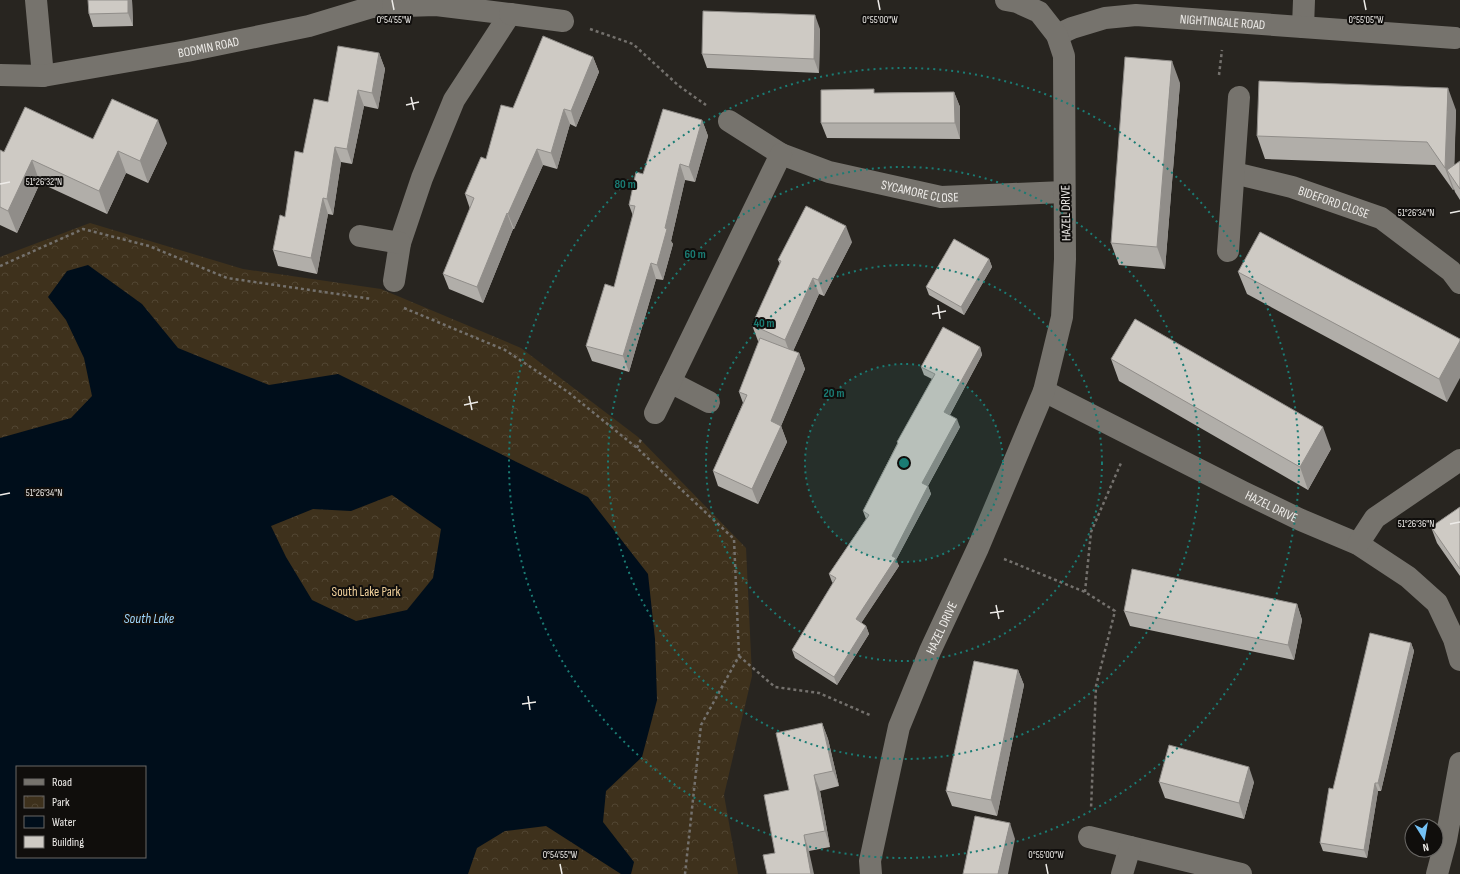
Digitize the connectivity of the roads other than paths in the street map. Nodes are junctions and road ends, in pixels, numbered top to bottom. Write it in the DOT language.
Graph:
graph roads {
  1 [pos="36,0"];
  2 [pos="1006,0"];
  3 [pos="1304,0"];
  4 [pos="371,4"];
  5 [pos="510,14"];
  6 [pos="563,20"];
  7 [pos="1303,27"];
  8 [pos="1057,35"];
  9 [pos="1455,38"];
  10 [pos="0,75"];
  11 [pos="43,76"];
  12 [pos="1239,97"];
  13 [pos="729,121"];
  14 [pos="781,154"];
  15 [pos="1234,173"];
  16 [pos="1064,192"];
  17 [pos="360,236"];
  18 [pos="400,242"];
  19 [pos="1228,251"];
  20 [pos="394,280"];
  21 [pos="1460,283"];
  22 [pos="670,382"];
  23 [pos="1044,390"];
  24 [pos="709,402"];
  25 [pos="655,413"];
  26 [pos="1460,460"];
  27 [pos="1358,544"];
  28 [pos="1460,660"];
  29 [pos="1460,762"];
  30 [pos="1089,837"];
  31 [pos="1130,847"];
  32 [pos="871,874"];
  33 [pos="1122,874"];
  34 [pos="1241,874"];
  35 [pos="1437,874"];
  1 -- 11 [label="street"];
  2 -- 8 [label="street"];
  3 -- 7 [label="street"];
  4 -- 5 [label="street, BODMIN ROAD"];
  4 -- 11 [label="street, BODMIN ROAD"];
  5 -- 6 [label="street, BODMIN ROAD"];
  5 -- 18 [label="street"];
  7 -- 8 [label="street, NIGHTINGALE ROAD"];
  7 -- 9 [label="street, NIGHTINGALE ROAD"];
  8 -- 16 [label="street, HAZEL DRIVE"];
  10 -- 11 [label="street, BODMIN ROAD"];
  12 -- 15 [label="street"];
  13 -- 14 [label="street, SYCAMORE CLOSE"];
  14 -- 16 [label="street, SYCAMORE CLOSE"];
  14 -- 22 [label="street"];
  15 -- 19 [label="street"];
  15 -- 21 [label="street, BIDEFORD CLOSE"];
  16 -- 23 [label="street, HAZEL DRIVE"];
  17 -- 18 [label="street"];
  18 -- 20 [label="street"];
  22 -- 24 [label="street"];
  22 -- 25 [label="street"];
  23 -- 27 [label="street, HAZEL DRIVE"];
  23 -- 32 [label="street, HAZEL DRIVE"];
  26 -- 27 [label="street"];
  27 -- 28 [label="street, HAZEL DRIVE"];
  29 -- 35 [label="street"];
  30 -- 31 [label="street"];
  31 -- 33 [label="street"];
  31 -- 34 [label="street"];
}
